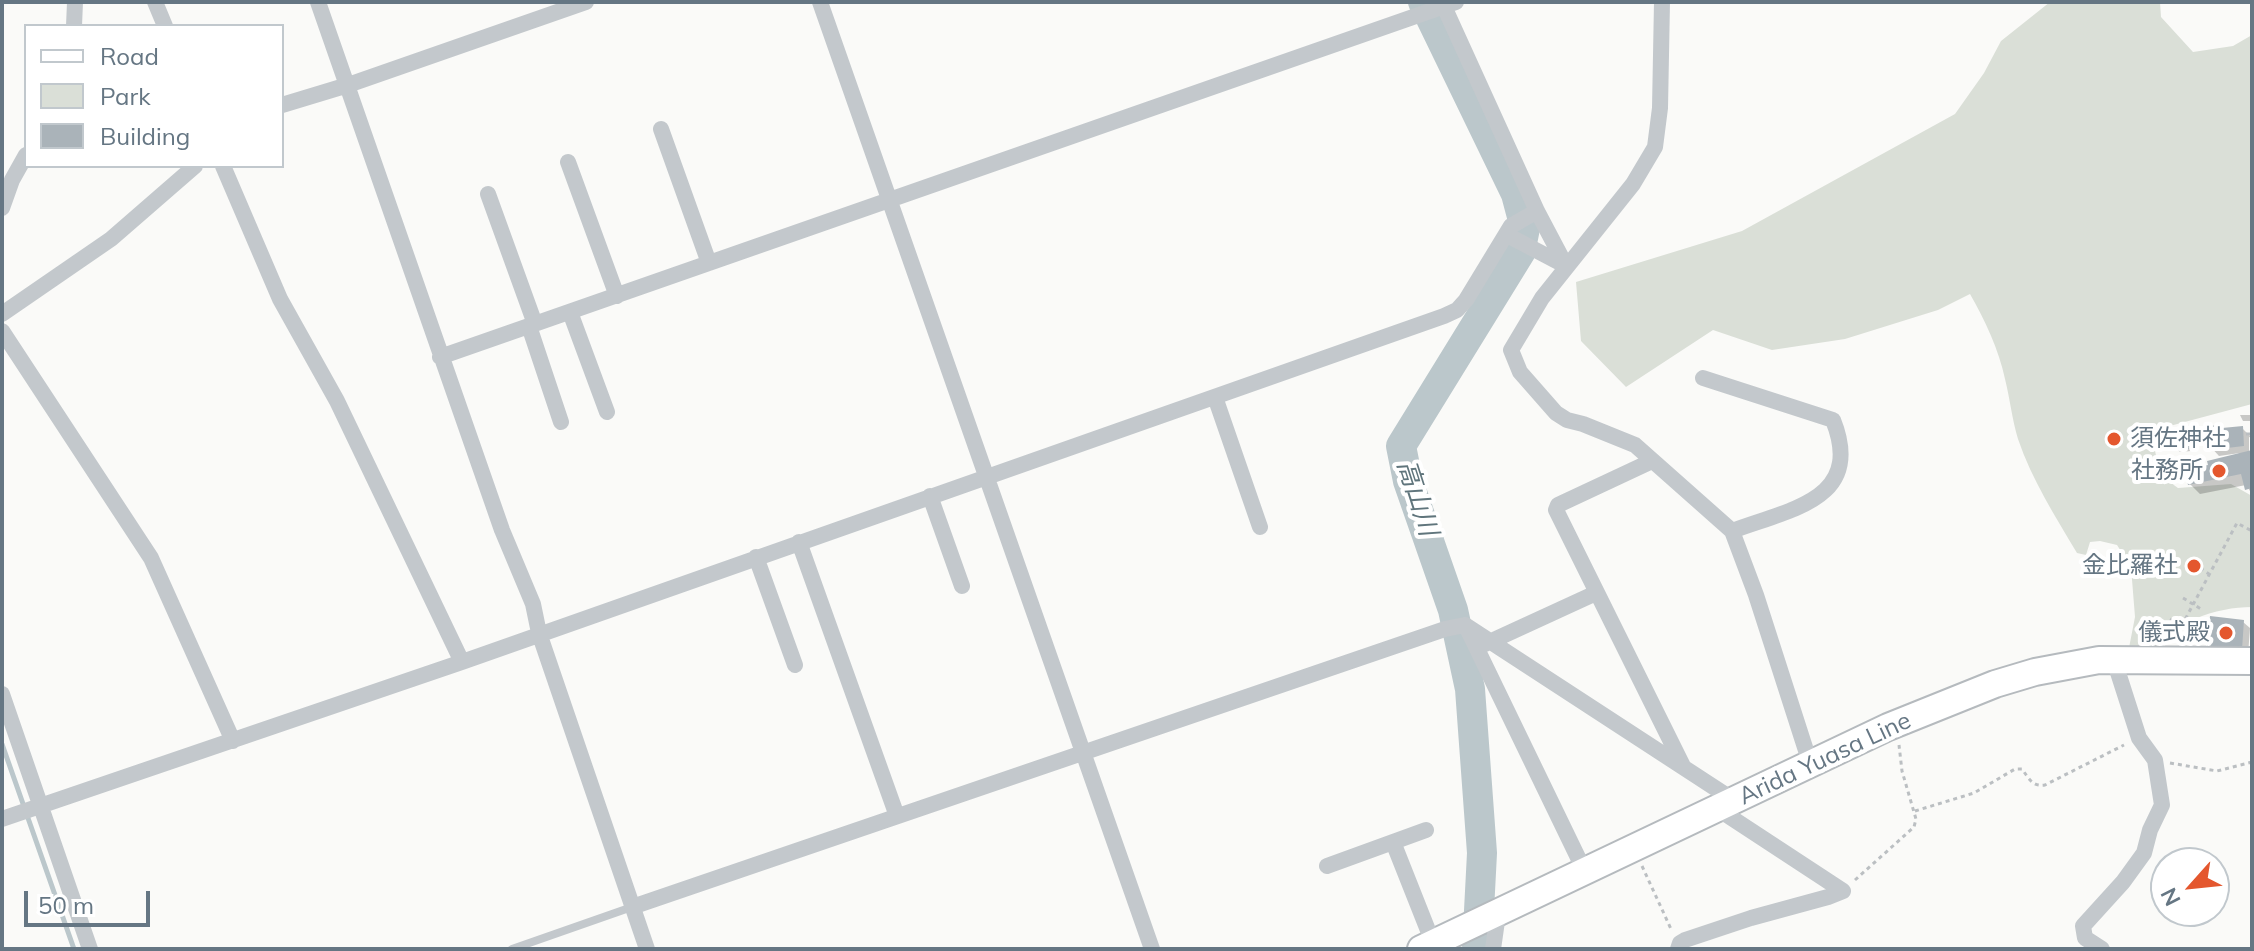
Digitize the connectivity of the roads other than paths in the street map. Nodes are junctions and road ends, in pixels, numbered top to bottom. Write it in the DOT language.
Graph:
graph roads {
  1 [pos="75,2"];
  2 [pos="155,2"];
  3 [pos="318,2"];
  4 [pos="586,2"];
  5 [pos="820,2"];
  6 [pos="1662,2"];
  7 [pos="1448,3"];
  8 [pos="74,24"];
  9 [pos="164,24"];
  10 [pos="348,85"];
  11 [pos="284,104"];
  12 [pos="661,129"];
  13 [pos="24,159"];
  14 [pos="568,162"];
  15 [pos="193,168"];
  16 [pos="224,168"];
  17 [pos="488,194"];
  18 [pos="890,201"];
  19 [pos="2,208"];
  20 [pos="1537,211"];
  21 [pos="1507,235"];
  22 [pos="709,263"];
  23 [pos="1566,266"];
  24 [pos="617,296"];
  25 [pos="570,312"];
  26 [pos="2,314"];
  27 [pos="532,325"];
  28 [pos="2,331"];
  29 [pos="440,357"];
  30 [pos="1703,378"];
  31 [pos="1215,397"];
  32 [pos="607,412"];
  33 [pos="561,422"];
  34 [pos="1652,461"];
  35 [pos="988,476"];
  36 [pos="930,496"];
  37 [pos="1260,527"];
  38 [pos="1732,531"];
  39 [pos="799,542"];
  40 [pos="756,557"];
  41 [pos="962,586"];
  42 [pos="1596,593"];
  43 [pos="539,633"];
  44 [pos="1484,644"];
  45 [pos="2114,660"];
  46 [pos="2252,661"];
  47 [pos="462,662"];
  48 [pos="795,665"];
  49 [pos="2,694"];
  50 [pos="233,741"];
  51 [pos="1083,752"];
  52 [pos="1810,763"];
  53 [pos="1684,767"];
  54 [pos="1727,805"];
  55 [pos="40,806"];
  56 [pos="897,816"];
  57 [pos="2,819"];
  58 [pos="1426,830"];
  59 [pos="1393,842"];
  60 [pos="1327,866"];
  61 [pos="1585,872"];
  62 [pos="632,907"];
  63 [pos="1495,915"];
  64 [pos="1427,946"];
  65 [pos="1678,948"];
  66 [pos="90,949"];
  67 [pos="512,949"];
  68 [pos="647,949"];
  69 [pos="1152,949"];
  70 [pos="1493,949"];
  71 [pos="2102,949"];
  1 -- 8 [label="street"];
  2 -- 9 [label="street"];
  3 -- 10 [label="street"];
  4 -- 10 [label="street"];
  5 -- 18 [label="street"];
  6 -- 23 [label="street"];
  7 -- 18 [label="street"];
  7 -- 20 [label="street"];
  10 -- 11 [label="street"];
  10 -- 29 [label="street"];
  12 -- 22 [label="street"];
  13 -- 19 [label="street"];
  14 -- 24 [label="street"];
  15 -- 26 [label="street"];
  16 -- 47 [label="street"];
  17 -- 27 [label="street"];
  18 -- 22 [label="street"];
  18 -- 35 [label="street"];
  20 -- 21 [label="street"];
  20 -- 23 [label="street"];
  21 -- 23 [label="street"];
  21 -- 31 [label="street"];
  22 -- 24 [label="street"];
  23 -- 34 [label="street"];
  24 -- 25 [label="street"];
  25 -- 27 [label="street"];
  25 -- 32 [label="street"];
  27 -- 29 [label="street"];
  27 -- 33 [label="street"];
  28 -- 50 [label="street"];
  29 -- 43 [label="street"];
  30 -- 38 [label="street"];
  31 -- 35 [label="street"];
  31 -- 37 [label="street"];
  34 -- 38 [label="street"];
  34 -- 42 [label="street"];
  35 -- 36 [label="street"];
  35 -- 51 [label="street"];
  36 -- 39 [label="street"];
  36 -- 41 [label="street"];
  38 -- 52 [label="street"];
  39 -- 40 [label="street"];
  39 -- 56 [label="street"];
  40 -- 43 [label="street"];
  40 -- 48 [label="street"];
  42 -- 44 [label="street"];
  42 -- 53 [label="street"];
  43 -- 47 [label="street"];
  43 -- 62 [label="street"];
  44 -- 51 [label="street"];
  44 -- 53 [label="street"];
  44 -- 61 [label="street"];
  45 -- 46 [label="main road, Arida Yuasa Line"];
  45 -- 52 [label="main road, Arida Yuasa Line"];
  45 -- 71 [label="street"];
  47 -- 50 [label="street"];
  49 -- 55 [label="street"];
  50 -- 55 [label="street"];
  51 -- 56 [label="street"];
  51 -- 69 [label="street"];
  52 -- 54 [label="main road, Arida Yuasa Line"];
  53 -- 54 [label="street"];
  54 -- 61 [label="main road, Arida Yuasa Line"];
  54 -- 65 [label="street"];
  55 -- 57 [label="street"];
  55 -- 66 [label="street"];
  56 -- 62 [label="street"];
  58 -- 59 [label="street"];
  59 -- 60 [label="street"];
  59 -- 64 [label="street"];
  61 -- 63 [label="main road, Arida Yuasa Line"];
  62 -- 67 [label="lane"];
  62 -- 68 [label="street"];
  63 -- 64 [label="main road, Arida Yuasa Line"];
  63 -- 70 [label="street"];
}
